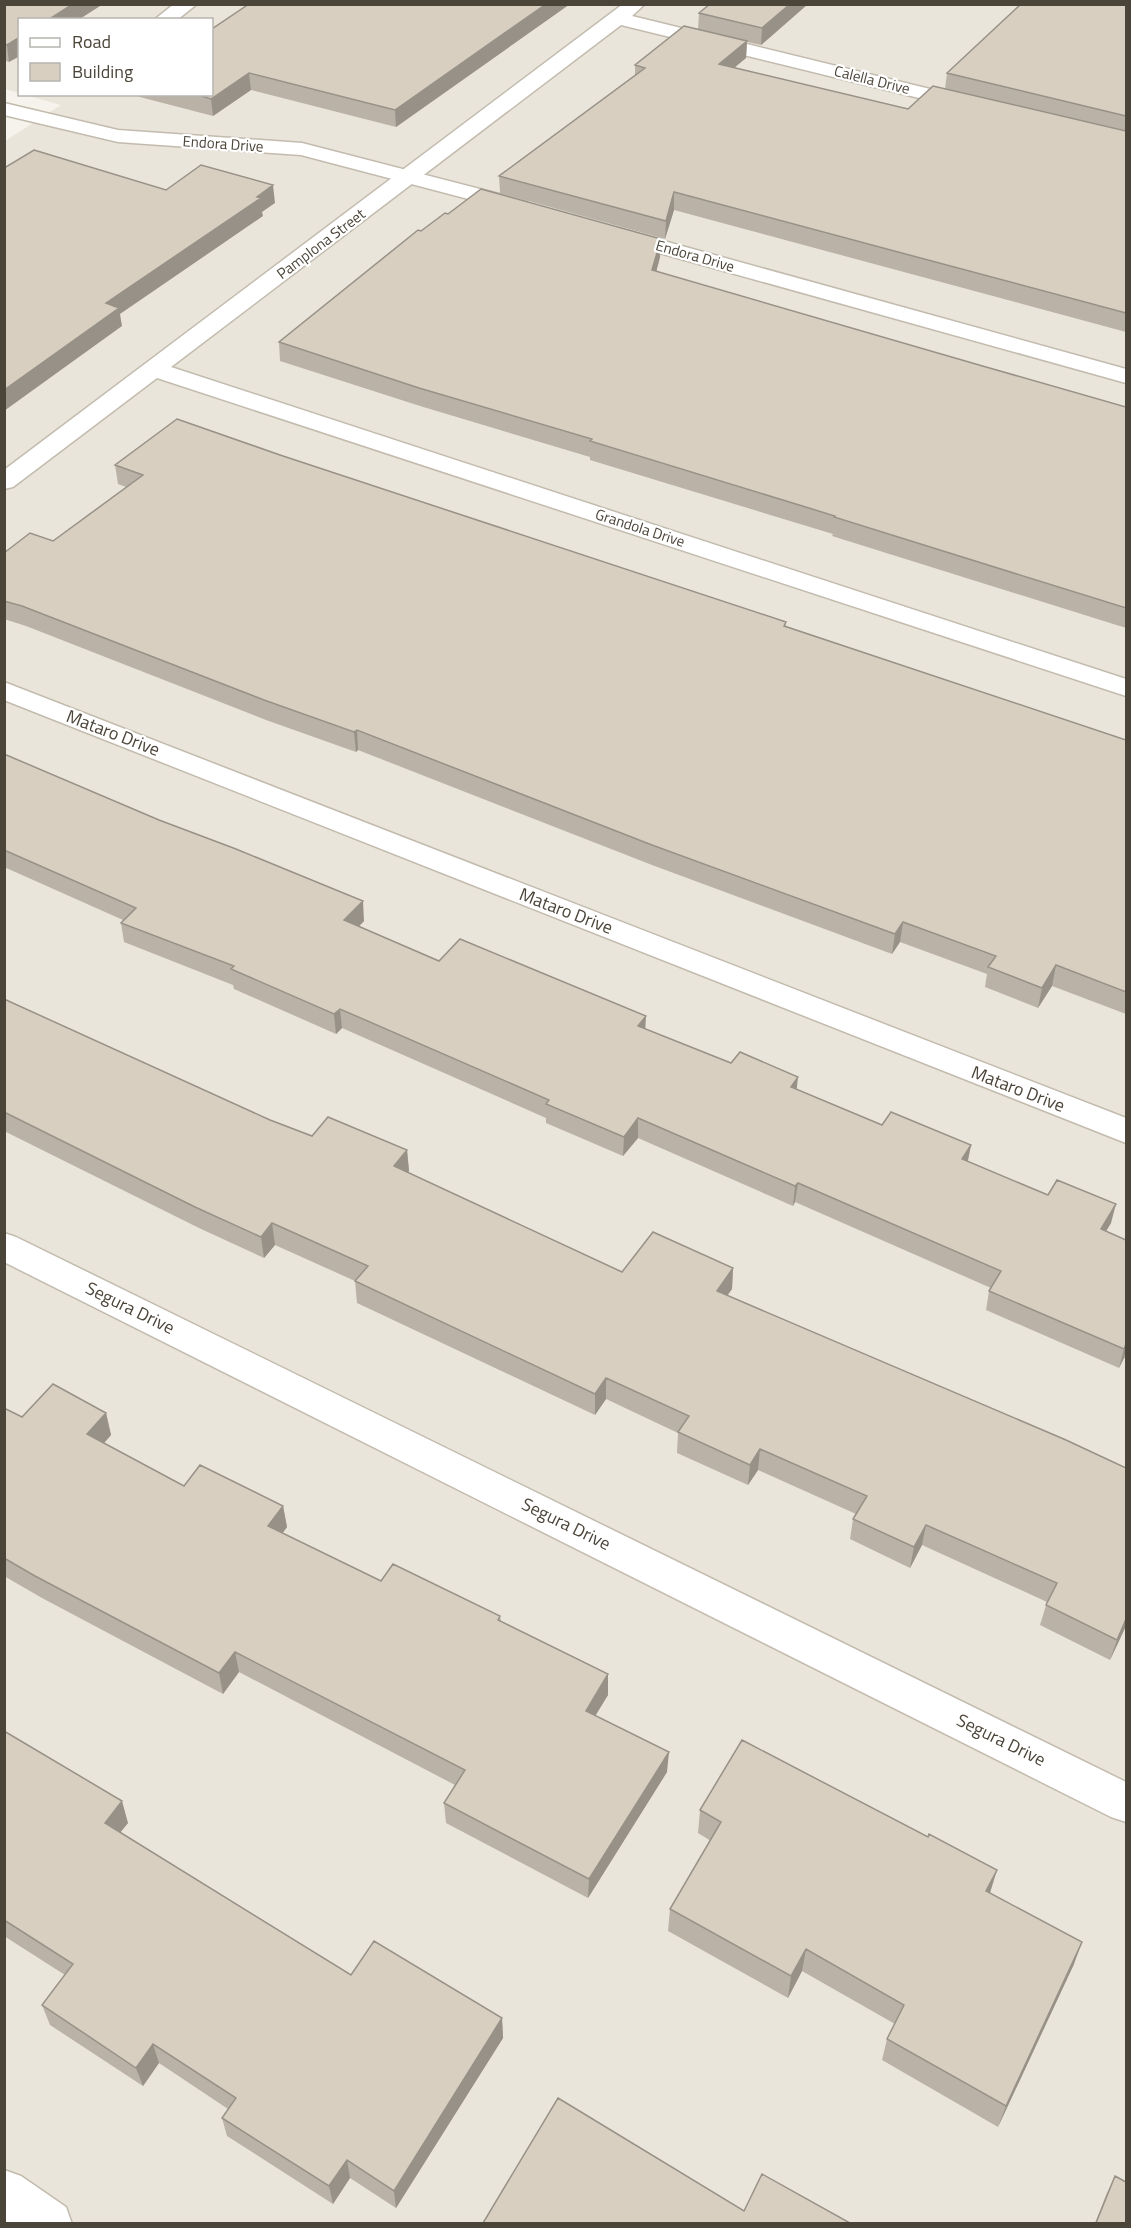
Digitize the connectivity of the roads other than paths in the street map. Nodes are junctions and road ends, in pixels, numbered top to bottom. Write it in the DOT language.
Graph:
graph roads {
  1 [pos="188,4"];
  2 [pos="636,4"];
  3 [pos="166,18"];
  4 [pos="617,18"];
  5 [pos="35,96"];
  6 [pos="988,108"];
  7 [pos="7,112"];
  8 [pos="411,177"];
  9 [pos="538,212"];
  10 [pos="596,228"];
  11 [pos="154,369"];
  12 [pos="1126,376"];
  13 [pos="4,482"];
  14 [pos="1126,688"];
  15 [pos="4,690"];
  16 [pos="1126,1131"];
  17 [pos="4,1246"];
  18 [pos="1126,1803"];
  19 [pos="4,2193"];
  20 [pos="50,2223"];
  1 -- 3 [label="street"];
  2 -- 4 [label="street, Pamplona Street"];
  4 -- 6 [label="street, Calella Drive"];
  4 -- 8 [label="street, Pamplona Street"];
  5 -- 7 [label="street"];
  7 -- 8 [label="street, Endora Drive"];
  8 -- 9 [label="street, Endora Drive"];
  8 -- 11 [label="street, Pamplona Street"];
  10 -- 12 [label="street, Endora Drive"];
  11 -- 13 [label="street, Pamplona Street"];
  11 -- 14 [label="street, Grandola Drive"];
  15 -- 16 [label="street, Mataro Drive"];
  17 -- 18 [label="street, Segura Drive"];
  19 -- 20 [label="street"];
}
